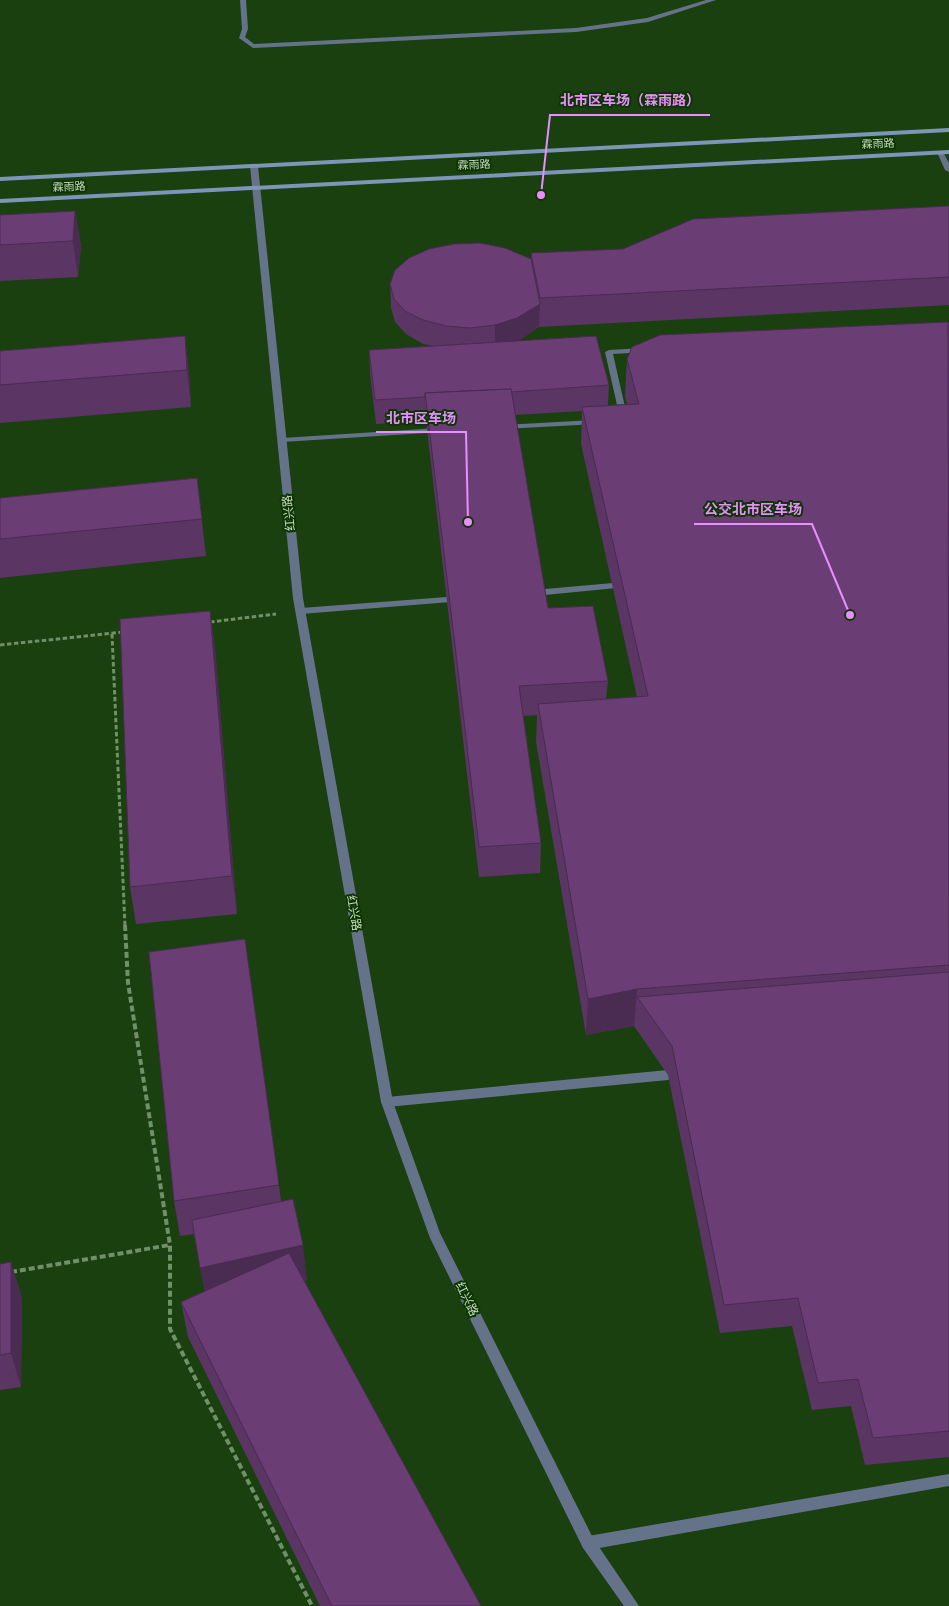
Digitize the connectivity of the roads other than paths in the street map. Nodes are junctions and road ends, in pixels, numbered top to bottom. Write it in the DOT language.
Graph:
graph roads {
  1 [pos="243,0"];
  2 [pos="713,0"];
  3 [pos="949,130"];
  4 [pos="940,152"];
  5 [pos="949,152"];
  6 [pos="254,166"];
  7 [pos="949,170"];
  8 [pos="0,179"];
  9 [pos="256,188"];
  10 [pos="0,201"];
  11 [pos="648,349"];
  12 [pos="615,420"];
  13 [pos="606,421"];
  14 [pos="493,427"];
  15 [pos="446,430"];
  16 [pos="282,440"];
  17 [pos="632,584"];
  18 [pos="521,594"];
  19 [pos="465,598"];
  20 [pos="301,611"];
  21 [pos="668,1075"];
  22 [pos="386,1102"];
  23 [pos="949,1480"];
  24 [pos="588,1543"];
  25 [pos="632,1606"];
  1 -- 2 [label="street"];
  3 -- 6 [label="main road, 霖雨路"];
  4 -- 5 [label="main road, 霖雨路"];
  4 -- 7 [label="street"];
  4 -- 9 [label="main road, 霖雨路"];
  6 -- 8 [label="main road, 霖雨路"];
  6 -- 9 [label="street, 红兴路"];
  9 -- 10 [label="main road, 霖雨路"];
  9 -- 16 [label="street, 红兴路"];
  11 -- 12 [label="street"];
  13 -- 14 [label="street"];
  15 -- 16 [label="street"];
  16 -- 20 [label="street, 红兴路"];
  17 -- 18 [label="street"];
  19 -- 20 [label="street"];
  20 -- 22 [label="street, 红兴路"];
  21 -- 22 [label="street"];
  22 -- 24 [label="street, 红兴路"];
  23 -- 24 [label="street"];
  24 -- 25 [label="street, 红兴路"];
}
